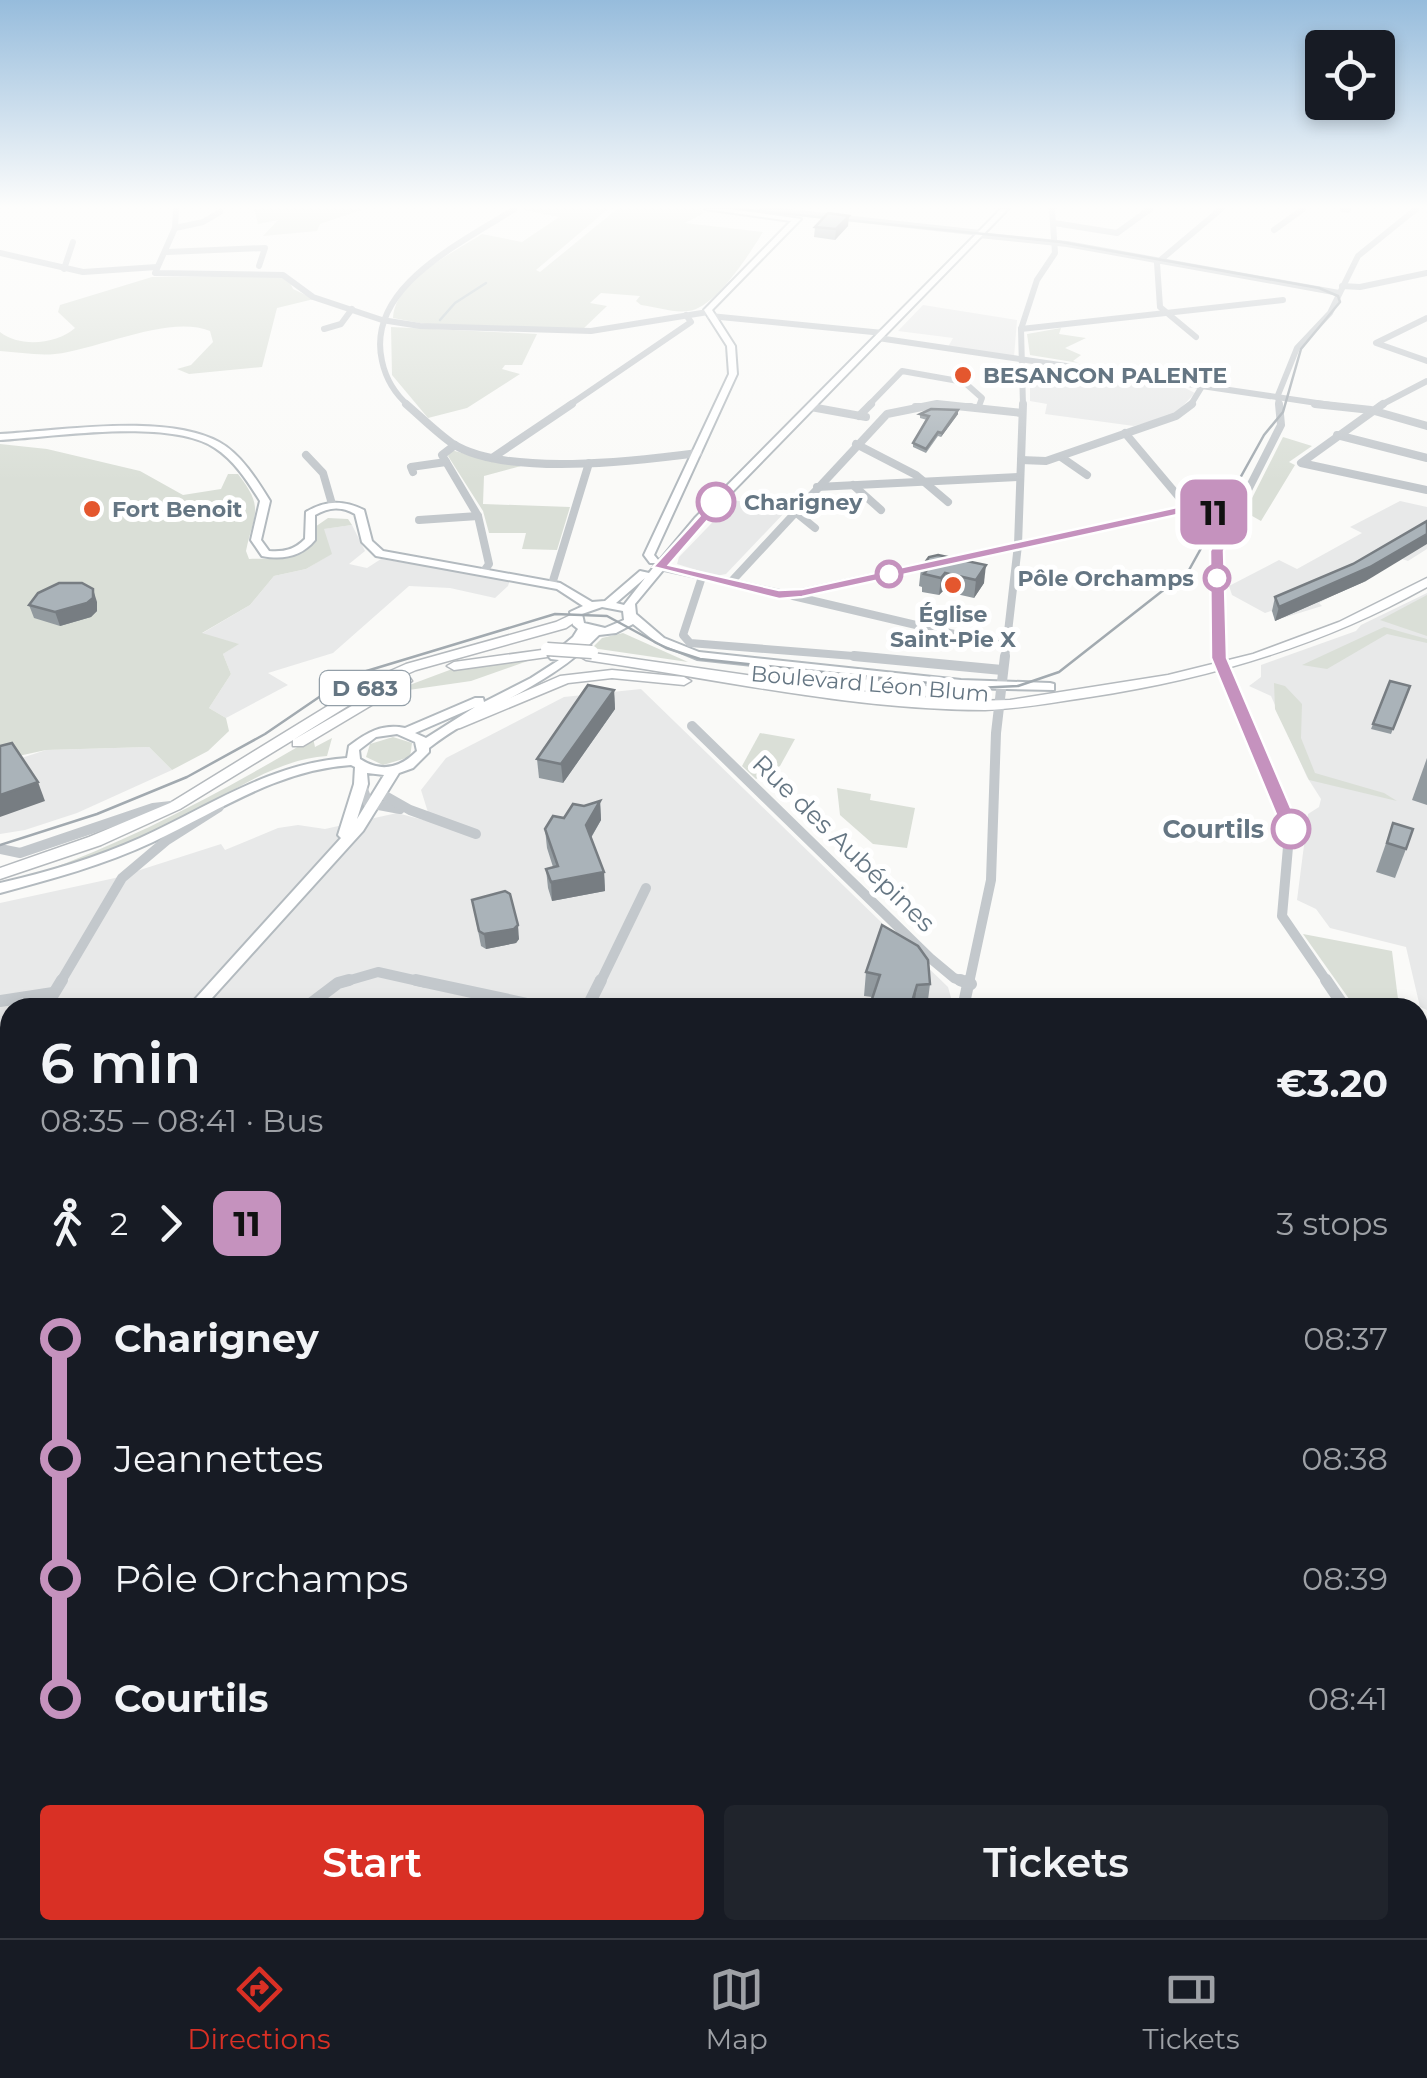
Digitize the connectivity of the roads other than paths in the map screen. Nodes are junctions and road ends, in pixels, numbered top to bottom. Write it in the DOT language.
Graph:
graph roads {
  1 [pos="326,299"];
  2 [pos="394,299"];
  3 [pos="723,299"];
  4 [pos="916,299"];
  5 [pos="1031,299"];
  6 [pos="1160,299"];
  7 [pos="1336,299"];
  8 [pos="1283,300"];
  9 [pos="352,309"];
  10 [pos="1165,313"];
  11 [pos="709,314"];
  12 [pos="686,315"];
  13 [pos="1427,318"];
  14 [pos="382,320"];
  15 [pos="324,329"];
  16 [pos="1021,329"];
  17 [pos="881,336"];
  18 [pos="1196,337"];
  19 [pos="1427,360"];
  20 [pos="1024,361"];
  21 [pos="1427,381"];
  22 [pos="1201,388"];
  23 [pos="1278,400"];
  24 [pos="811,407"];
  25 [pos="979,408"];
  26 [pos="1374,408"];
  27 [pos="1022,414"];
  28 [pos="860,416"];
  29 [pos="878,420"];
  30 [pos="1427,423"];
  31 [pos="1126,433"];
  32 [pos="1337,435"];
  33 [pos="0,436"];
  34 [pos="856,444"];
  35 [pos="456,445"];
  36 [pos="698,453"];
  37 [pos="306,456"];
  38 [pos="1062,457"];
  39 [pos="492,458"];
  40 [pos="1427,458"];
  41 [pos="1021,460"];
  42 [pos="446,462"];
  43 [pos="589,463"];
  44 [pos="412,472"];
  45 [pos="1087,475"];
  46 [pos="1020,477"];
  47 [pos="922,481"];
  48 [pos="853,485"];
  49 [pos="817,487"];
  50 [pos="1427,490"];
  51 [pos="948,502"];
  52 [pos="332,504"];
  53 [pos="1189,509"];
  54 [pos="881,510"];
  55 [pos="794,512"];
  56 [pos="478,516"];
  57 [pos="1234,516"];
  58 [pos="419,520"];
  59 [pos="699,520"];
  60 [pos="816,528"];
  61 [pos="1018,545"];
  62 [pos="660,547"];
  63 [pos="657,564"];
  64 [pos="1427,570"];
  65 [pos="484,571"];
  66 [pos="702,577"];
  67 [pos="1427,582"];
  68 [pos="730,583"];
  69 [pos="552,584"];
  70 [pos="789,595"];
  71 [pos="608,603"];
  72 [pos="589,605"];
  73 [pos="632,615"];
  74 [pos="585,625"];
  75 [pos="1004,646"];
  76 [pos="545,651"];
  77 [pos="589,654"];
  78 [pos="1221,664"];
  79 [pos="1002,670"];
  80 [pos="838,693"];
  81 [pos="1001,696"];
  82 [pos="455,725"];
  83 [pos="692,726"];
  84 [pos="408,732"];
  85 [pos="424,746"];
  86 [pos="357,764"];
  87 [pos="394,770"];
  88 [pos="361,784"];
  89 [pos="234,798"];
  90 [pos="377,799"];
  91 [pos="176,806"];
  92 [pos="476,834"];
  93 [pos="342,843"];
  94 [pos="0,848"];
  95 [pos="0,874"];
  96 [pos="0,885"];
  97 [pos="646,888"];
  98 [pos="971,984"];
  99 [pos="53,993"];
  100 [pos="15,998"];
  101 [pos="50,998"];
  102 [pos="203,998"];
  103 [pos="318,998"];
  104 [pos="499,998"];
  105 [pos="592,998"];
  106 [pos="966,998"];
  107 [pos="1337,998"];
  1 -- 9 [label="street"];
  2 -- 14 [label="street"];
  3 -- 11 [label="main road"];
  4 -- 17 [label="main road"];
  5 -- 16 [label="street"];
  6 -- 10 [label="street"];
  7 -- 23 [label="street"];
  8 -- 10 [label="street"];
  9 -- 14 [label="street"];
  9 -- 15 [label="street"];
  10 -- 16 [label="street"];
  10 -- 18 [label="street"];
  11 -- 12 [label="street"];
  11 -- 17 [label="street"];
  11 -- 36 [label="main road"];
  12 -- 14 [label="street"];
  12 -- 39 [label="street"];
  13 -- 19 [label="street"];
  14 -- 35 [label="street"];
  16 -- 20 [label="street"];
  17 -- 20 [label="street"];
  17 -- 24 [label="main road"];
  20 -- 22 [label="street"];
  20 -- 27 [label="street"];
  21 -- 26 [label="street"];
  22 -- 23 [label="street"];
  22 -- 31 [label="street"];
  23 -- 26 [label="street"];
  23 -- 57 [label="street"];
  24 -- 28 [label="street"];
  24 -- 59 [label="main road"];
  25 -- 27 [label="street"];
  25 -- 28 [label="street"];
  25 -- 29 [label="street"];
  26 -- 30 [label="street"];
  26 -- 32 [label="street"];
  27 -- 41 [label="street"];
  28 -- 29 [label="street"];
  29 -- 34 [label="street"];
  31 -- 38 [label="street"];
  31 -- 53 [label="street"];
  32 -- 40 [label="street"];
  32 -- 50 [label="street"];
  33 -- 52 [label="main road"];
  34 -- 47 [label="street"];
  34 -- 49 [label="street"];
  35 -- 39 [label="street"];
  35 -- 42 [label="street"];
  36 -- 43 [label="street"];
  36 -- 62 [label="main road"];
  37 -- 52 [label="street"];
  38 -- 41 [label="street"];
  38 -- 45 [label="street"];
  39 -- 43 [label="street"];
  41 -- 46 [label="street"];
  42 -- 44 [label="street"];
  42 -- 56 [label="street"];
  43 -- 69 [label="street"];
  46 -- 47 [label="street"];
  46 -- 61 [label="street"];
  47 -- 48 [label="street"];
  47 -- 51 [label="street"];
  48 -- 49 [label="street"];
  48 -- 54 [label="street"];
  49 -- 55 [label="street"];
  52 -- 65 [label="main road"];
  53 -- 57 [label="street"];
  53 -- 61 [label="street"];
  55 -- 60 [label="street"];
  55 -- 68 [label="street"];
  56 -- 58 [label="street"];
  56 -- 65 [label="street"];
  57 -- 78 [label="street"];
  59 -- 62 [label="main road"];
  59 -- 63 [label="main road"];
  61 -- 70 [label="street"];
  61 -- 75 [label="street"];
  62 -- 63 [label="main road"];
  63 -- 66 [label="street"];
  63 -- 71 [label="main road"];
  63 -- 73 [label="main road"];
  64 -- 78 [label="main road, Boulevard Léon Blum"];
  65 -- 69 [label="main road"];
  66 -- 68 [label="street"];
  66 -- 79 [label="street"];
  67 -- 78 [label="main road, Boulevard Léon Blum"];
  68 -- 70 [label="street"];
  69 -- 72 [label="main road"];
  70 -- 75 [label="street"];
  71 -- 72 [label="main road"];
  71 -- 73 [label="main road"];
  72 -- 74 [label="main road"];
  73 -- 74 [label="main road"];
  73 -- 81 [label="main road"];
  74 -- 82 [label="main road"];
  74 -- 84 [label="main road"];
  74 -- 91 [label="main road, D 683"];
  75 -- 79 [label="street"];
  76 -- 77 [label="main road, bridge"];
  76 -- 91 [label="main road"];
  76 -- 96 [label="main road"];
  77 -- 80 [label="main road, Boulevard Léon Blum"];
  77 -- 81 [label="main road, Boulevard Léon Blum"];
  78 -- 81 [label="main road, Boulevard Léon Blum"];
  78 -- 81 [label="main road, Boulevard Léon Blum"];
  78 -- 107 [label="street"];
  79 -- 81 [label="street"];
  80 -- 81 [label="main road, Boulevard Léon Blum"];
  80 -- 82 [label="main road"];
  81 -- 98 [label="street"];
  82 -- 85 [label="main road"];
  83 -- 98 [label="street, Rue des Aubépines"];
  84 -- 85 [label="main road"];
  84 -- 86 [label="main road"];
  85 -- 87 [label="main road"];
  86 -- 87 [label="main road"];
  86 -- 88 [label="main road"];
  86 -- 89 [label="main road"];
  87 -- 90 [label="main road"];
  88 -- 90 [label="street"];
  88 -- 93 [label="main road"];
  89 -- 96 [label="main road"];
  89 -- 99 [label="street"];
  90 -- 92 [label="street"];
  90 -- 93 [label="main road"];
  91 -- 94 [label="street"];
  91 -- 95 [label="main road, D 683"];
  93 -- 102 [label="main road"];
  97 -- 105 [label="street"];
  98 -- 106 [label="street"];
  99 -- 100 [label="street"];
  99 -- 101 [label="street"];
  103 -- 104 [label="street"];
}
